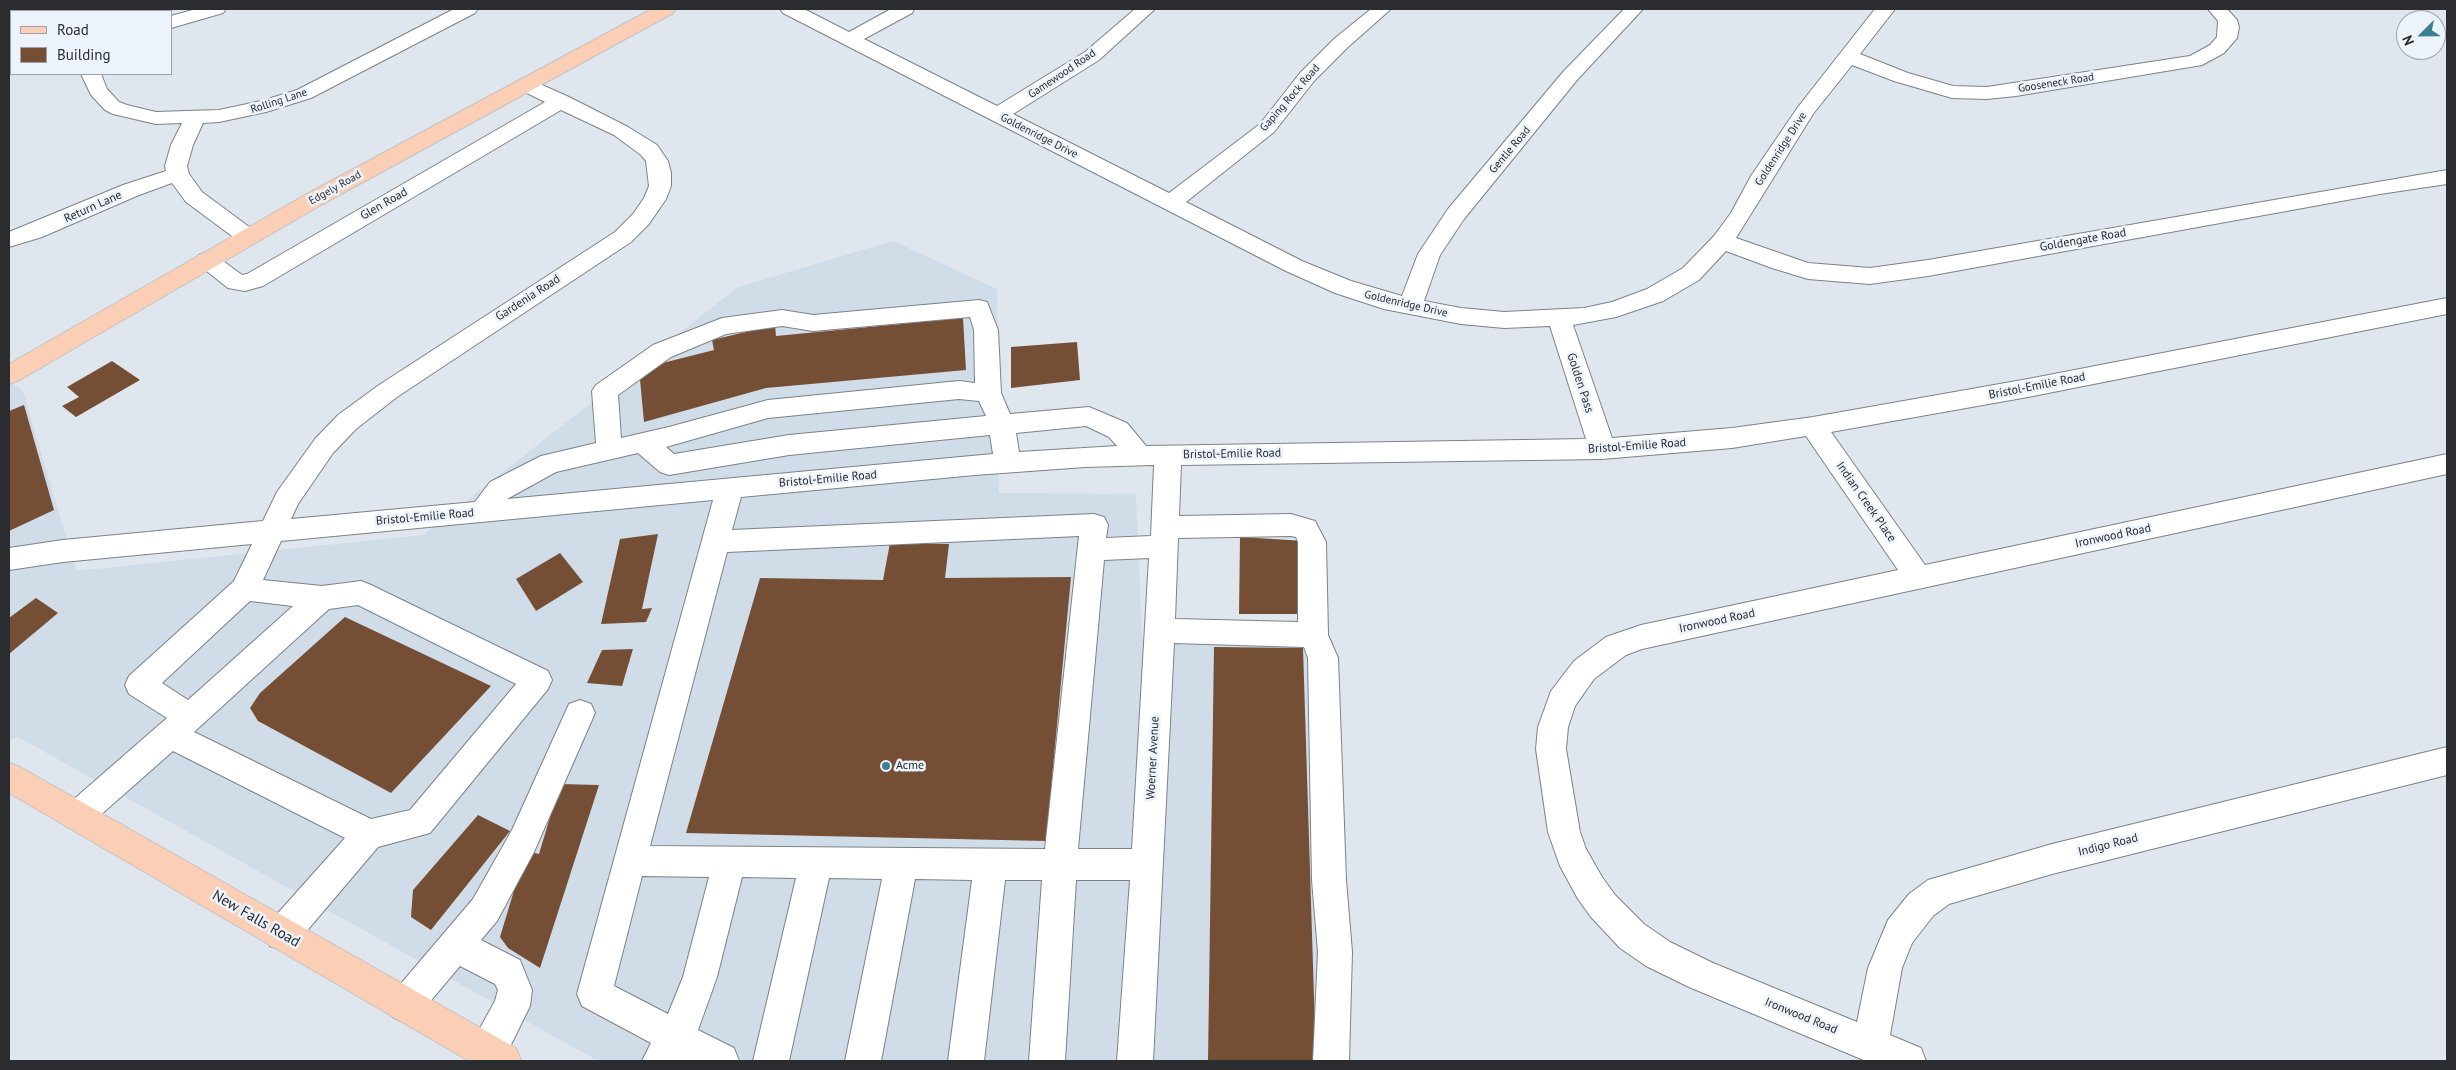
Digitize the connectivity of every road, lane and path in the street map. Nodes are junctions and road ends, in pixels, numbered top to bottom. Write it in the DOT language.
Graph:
graph roads {
  1 [pos="216,9"];
  2 [pos="468,9"];
  3 [pos="666,9"];
  4 [pos="790,9"];
  5 [pos="905,9"];
  6 [pos="1146,9"];
  7 [pos="1382,9"];
  8 [pos="1634,9"];
  9 [pos="1885,9"];
  10 [pos="2217,9"];
  11 [pos="172,22"];
  12 [pos="850,39"];
  13 [pos="1848,56"];
  14 [pos="92,75"];
  15 [pos="526,85"];
  16 [pos="562,100"];
  17 [pos="998,114"];
  18 [pos="195,118"];
  19 [pos="178,174"];
  20 [pos="2447,177"];
  21 [pos="1171,203"];
  22 [pos="248,237"];
  23 [pos="9,240"];
  24 [pos="1722,241"];
  25 [pos="207,260"];
  26 [pos="1410,306"];
  27 [pos="2447,306"];
  28 [pos="1559,318"];
  29 [pos="9,375"];
  30 [pos="988,393"];
  31 [pos="1058,418"];
  32 [pos="1002,424"];
  33 [pos="1813,426"];
  34 [pos="908,432"];
  35 [pos="643,442"];
  36 [pos="1602,449"];
  37 [pos="609,450"];
  38 [pos="1153,455"];
  39 [pos="1063,459"];
  40 [pos="1007,463"];
  41 [pos="2447,464"];
  42 [pos="907,471"];
  43 [pos="730,488"];
  44 [pos="483,511"];
  45 [pos="270,531"];
  46 [pos="1164,537"];
  47 [pos="715,542"];
  48 [pos="1091,550"];
  49 [pos="9,559"];
  50 [pos="1919,578"];
  51 [pos="244,589"];
  52 [pos="322,598"];
  53 [pos="1160,631"];
  54 [pos="1313,635"];
  55 [pos="580,713"];
  56 [pos="180,726"];
  57 [pos="2447,761"];
  58 [pos="9,777"];
  59 [pos="77,816"];
  60 [pos="369,834"];
  61 [pos="630,861"];
  62 [pos="729,862"];
  63 [pos="816,863"];
  64 [pos="901,864"];
  65 [pos="1147,864"];
  66 [pos="990,865"];
  67 [pos="1060,866"];
  68 [pos="282,934"];
  69 [pos="455,944"];
  70 [pos="405,1005"];
  71 [pos="1870,1045"];
  72 [pos="669,1050"];
  73 [pos="492,1058"];
  74 [pos="721,1061"];
  75 [pos="771,1061"];
  76 [pos="863,1061"];
  77 [pos="966,1061"];
  78 [pos="1047,1061"];
  79 [pos="1135,1061"];
  80 [pos="1332,1061"];
  81 [pos="1908,1061"];
  1 -- 11 [label="street"];
  2 -- 18 [label="street, Rolling Lane"];
  3 -- 15 [label="main road, Edgely Road"];
  4 -- 12 [label="street, Goldenridge Drive"];
  5 -- 12 [label="street"];
  6 -- 17 [label="street, Gamewood Road"];
  7 -- 21 [label="street, Gaping Rock Road"];
  8 -- 26 [label="street, Gentle Road"];
  9 -- 13 [label="street, Goldenridge Drive"];
  10 -- 13 [label="street, Gooseneck Road"];
  12 -- 17 [label="street, Goldenridge Drive"];
  13 -- 24 [label="street, Goldenridge Drive"];
  14 -- 18 [label="street, Rolling Lane"];
  15 -- 16 [label="street, Gardenia Road"];
  15 -- 22 [label="main road, Edgely Road"];
  16 -- 25 [label="street, Glen Road"];
  16 -- 45 [label="street, Gardenia Road"];
  17 -- 21 [label="street, Goldenridge Drive"];
  18 -- 19 [label="street"];
  19 -- 22 [label="street"];
  19 -- 23 [label="street, Return Lane"];
  20 -- 24 [label="street, Goldengate Road"];
  21 -- 26 [label="street, Goldenridge Drive"];
  22 -- 25 [label="main road, Edgely Road"];
  24 -- 28 [label="street, Goldenridge Drive"];
  25 -- 29 [label="main road, Edgely Road"];
  26 -- 28 [label="street, Goldenridge Drive"];
  27 -- 33 [label="street, Bristol-Emilie Road"];
  28 -- 36 [label="street, Golden Pass"];
  30 -- 32 [label="street"];
  30 -- 35 [label="street"];
  30 -- 37 [label="street"];
  31 -- 32 [label="street"];
  31 -- 38 [label="street"];
  31 -- 39 [label="street"];
  32 -- 34 [label="street"];
  32 -- 40 [label="street"];
  33 -- 36 [label="street, Bristol-Emilie Road"];
  33 -- 50 [label="street, Indian Creek Place"];
  34 -- 35 [label="street"];
  34 -- 42 [label="street"];
  35 -- 37 [label="street"];
  36 -- 38 [label="street, Bristol-Emilie Road"];
  37 -- 44 [label="street"];
  38 -- 39 [label="street, Bristol-Emilie Road"];
  38 -- 46 [label="street, Woerner Avenue"];
  39 -- 40 [label="street, Bristol-Emilie Road"];
  40 -- 42 [label="street, Bristol-Emilie Road"];
  41 -- 50 [label="street, Ironwood Road"];
  42 -- 43 [label="street, Bristol-Emilie Road"];
  43 -- 44 [label="street, Bristol-Emilie Road"];
  43 -- 47 [label="street"];
  44 -- 45 [label="street, Bristol-Emilie Road"];
  45 -- 49 [label="street, Bristol-Emilie Road"];
  45 -- 51 [label="street, Gardenia Road"];
  46 -- 48 [label="street"];
  46 -- 53 [label="street, Woerner Avenue"];
  46 -- 54 [label="street"];
  47 -- 48 [label="street"];
  47 -- 61 [label="street"];
  48 -- 67 [label="street"];
  50 -- 71 [label="street, Ironwood Road"];
  51 -- 52 [label="street"];
  51 -- 56 [label="street"];
  52 -- 56 [label="street"];
  52 -- 60 [label="street"];
  53 -- 54 [label="street"];
  53 -- 65 [label="street, Woerner Avenue"];
  54 -- 80 [label="street"];
  55 -- 69 [label="street"];
  56 -- 59 [label="street"];
  56 -- 60 [label="street"];
  57 -- 71 [label="street, Indigo Road"];
  58 -- 59 [label="main road, New Falls Road"];
  59 -- 68 [label="main road, New Falls Road"];
  60 -- 68 [label="street"];
  61 -- 62 [label="street"];
  61 -- 72 [label="street"];
  62 -- 63 [label="street"];
  62 -- 72 [label="street"];
  63 -- 64 [label="street"];
  63 -- 75 [label="street"];
  64 -- 66 [label="street"];
  64 -- 76 [label="street"];
  65 -- 67 [label="street"];
  65 -- 79 [label="street, Woerner Avenue"];
  66 -- 67 [label="street"];
  66 -- 77 [label="street"];
  67 -- 78 [label="street"];
  68 -- 70 [label="main road, New Falls Road"];
  69 -- 70 [label="street"];
  69 -- 73 [label="street"];
  70 -- 73 [label="main road, New Falls Road"];
  71 -- 81 [label="street, Ironwood Road"];
  72 -- 74 [label="street"];
}
